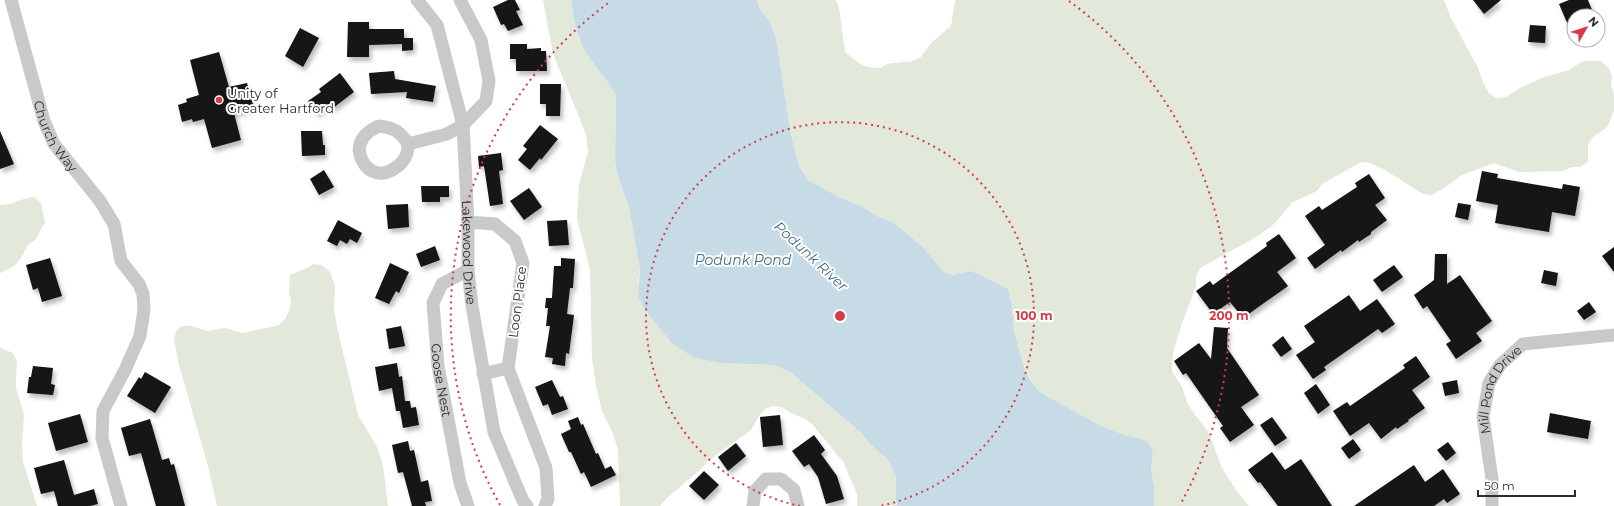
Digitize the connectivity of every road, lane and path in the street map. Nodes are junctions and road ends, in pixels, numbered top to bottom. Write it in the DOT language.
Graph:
graph roads {
  1 [pos="11,0"];
  2 [pos="417,0"];
  3 [pos="460,0"];
  4 [pos="463,125"];
  5 [pos="408,144"];
  6 [pos="468,222"];
  7 [pos="468,270"];
  8 [pos="1614,336"];
  9 [pos="508,368"];
  10 [pos="483,374"];
  11 [pos="521,504"];
  12 [pos="121,506"];
  13 [pos="468,506"];
  14 [pos="545,506"];
  15 [pos="753,506"];
  16 [pos="798,506"];
  17 [pos="1492,506"];
  1 -- 12 [label="street, Church Way"];
  2 -- 4 [label="street, Lakewood Drive"];
  3 -- 4 [label="street"];
  4 -- 5 [label="street"];
  4 -- 6 [label="street, Lakewood Drive"];
  6 -- 7 [label="street, Lakewood Drive"];
  6 -- 9 [label="street, Loon Place"];
  7 -- 10 [label="street, Lakewood Drive"];
  7 -- 13 [label="street, Goose Nest"];
  8 -- 17 [label="street, Mill Pond Drive"];
  9 -- 10 [label="street"];
  9 -- 14 [label="street, Loon Place"];
  10 -- 11 [label="street, Lakewood Drive"];
  15 -- 16 [label="street"];
}
